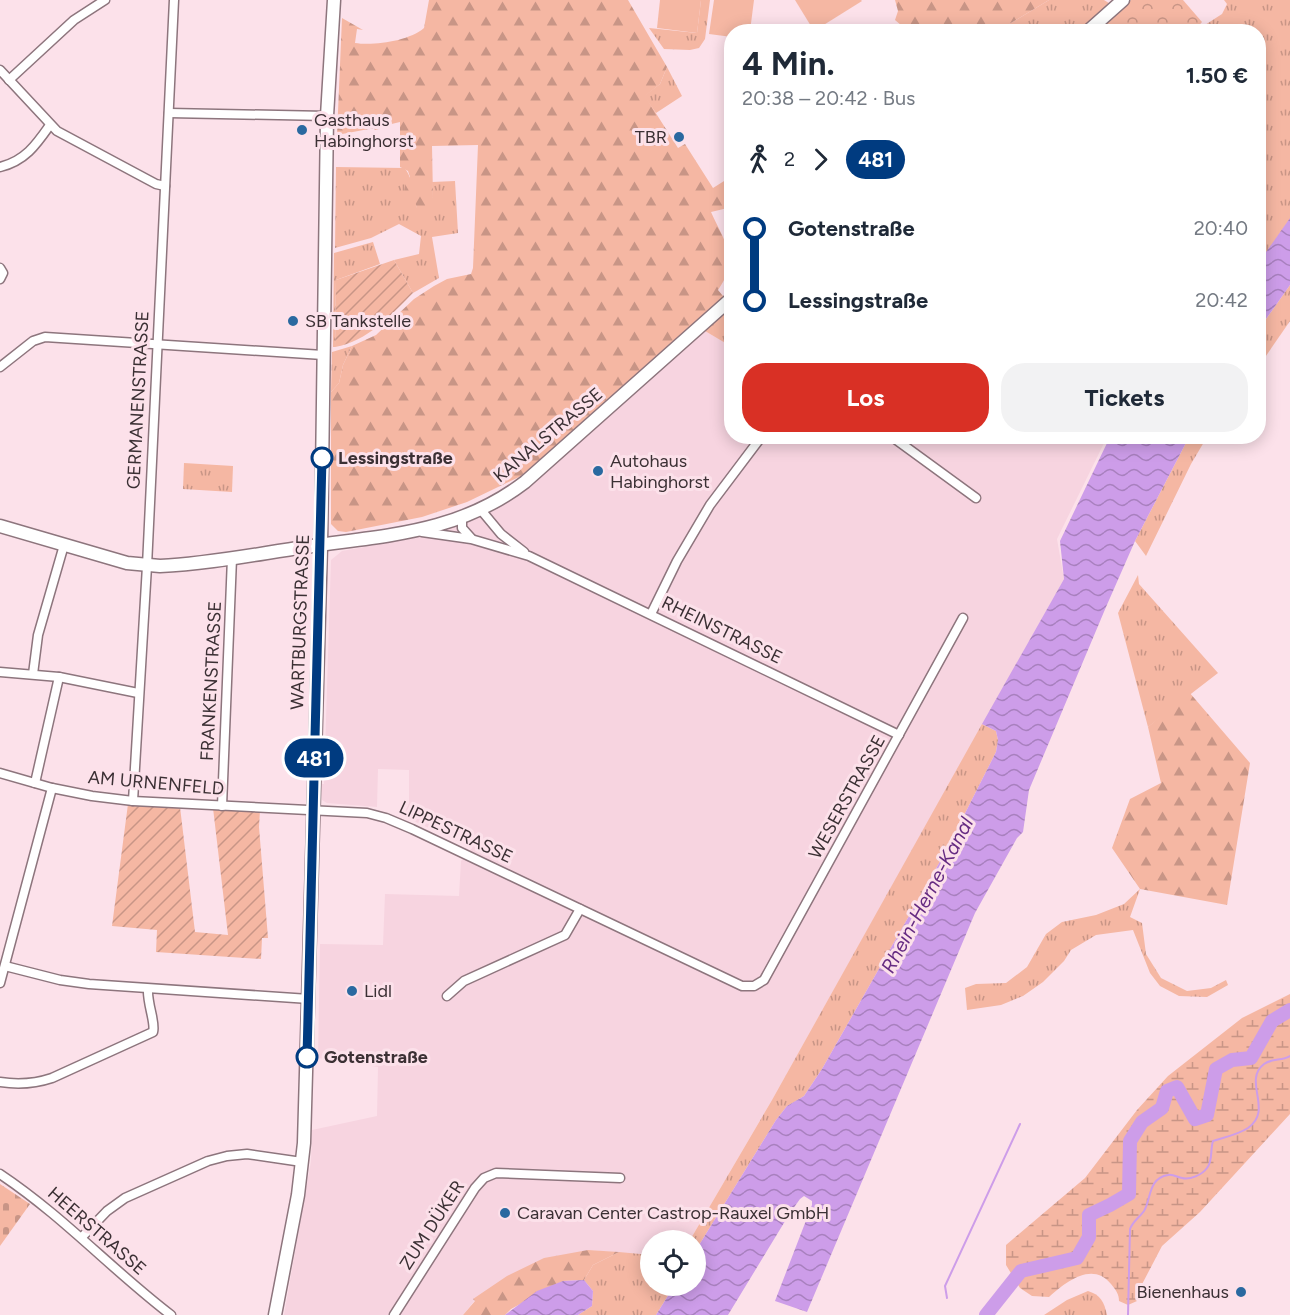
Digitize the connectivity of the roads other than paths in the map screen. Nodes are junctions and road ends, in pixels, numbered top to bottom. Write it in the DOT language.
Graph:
graph roads {
  1 [pos="105,0"];
  2 [pos="174,0"];
  3 [pos="333,0"];
  4 [pos="1123,0"];
  5 [pos="1096,24"];
  6 [pos="0,70"];
  7 [pos="9,80"];
  8 [pos="169,113"];
  9 [pos="327,116"];
  10 [pos="50,125"];
  11 [pos="0,167"];
  12 [pos="165,186"];
  13 [pos="0,268"];
  14 [pos="0,279"];
  15 [pos="724,305"];
  16 [pos="158,344"];
  17 [pos="323,355"];
  18 [pos="0,368"];
  19 [pos="756,444"];
  20 [pos="902,444"];
  21 [pos="976,498"];
  22 [pos="481,510"];
  23 [pos="462,518"];
  24 [pos="0,526"];
  25 [pos="413,531"];
  26 [pos="471,539"];
  27 [pos="64,545"];
  28 [pos="321,545"];
  29 [pos="530,556"];
  30 [pos="232,558"];
  31 [pos="147,566"];
  32 [pos="651,615"];
  33 [pos="963,618"];
  34 [pos="0,672"];
  35 [pos="33,674"];
  36 [pos="59,677"];
  37 [pos="138,693"];
  38 [pos="899,735"];
  39 [pos="0,773"];
  40 [pos="35,783"];
  41 [pos="52,788"];
  42 [pos="133,801"];
  43 [pos="222,806"];
  44 [pos="312,810"];
  45 [pos="580,909"];
  46 [pos="5,966"];
  47 [pos="0,983"];
  48 [pos="754,986"];
  49 [pos="148,989"];
  50 [pos="447,996"];
  51 [pos="309,999"];
  52 [pos="0,1082"];
  53 [pos="302,1162"];
  54 [pos="0,1174"];
  55 [pos="620,1178"];
  56 [pos="82,1237"];
  57 [pos="171,1315"];
  58 [pos="275,1315"];
  59 [pos="394,1315"];
  1 -- 7 [label="street"];
  2 -- 8 [label="street, GERMANENSTRASSE"];
  3 -- 9 [label="main road, WARTBURGSTRASSE"];
  4 -- 5 [label="main road"];
  6 -- 7 [label="street"];
  7 -- 10 [label="street"];
  8 -- 9 [label="street"];
  8 -- 12 [label="street, GERMANENSTRASSE"];
  9 -- 17 [label="main road, WARTBURGSTRASSE"];
  10 -- 11 [label="street"];
  10 -- 12 [label="street"];
  12 -- 16 [label="street, GERMANENSTRASSE"];
  13 -- 14 [label="street"];
  15 -- 22 [label="main road, KANALSTRASSE"];
  16 -- 17 [label="street"];
  16 -- 18 [label="street"];
  16 -- 31 [label="street, GERMANENSTRASSE"];
  17 -- 28 [label="main road, WARTBURGSTRASSE"];
  19 -- 32 [label="street"];
  20 -- 21 [label="street"];
  22 -- 23 [label="main road, KANALSTRASSE"];
  22 -- 29 [label="street, RHEINSTRASSE"];
  23 -- 25 [label="main road, KANALSTRASSE"];
  23 -- 26 [label="street"];
  24 -- 27 [label="main road, KANALSTRASSE"];
  25 -- 26 [label="street, RHEINSTRASSE"];
  25 -- 28 [label="main road, KANALSTRASSE"];
  26 -- 29 [label="street, RHEINSTRASSE"];
  27 -- 31 [label="main road, KANALSTRASSE"];
  27 -- 35 [label="street"];
  28 -- 30 [label="main road, KANALSTRASSE"];
  28 -- 44 [label="main road, WARTBURGSTRASSE"];
  29 -- 32 [label="street, RHEINSTRASSE"];
  30 -- 31 [label="main road, KANALSTRASSE"];
  30 -- 43 [label="street, FRANKENSTRASSE"];
  31 -- 37 [label="street, GERMANENSTRASSE"];
  32 -- 38 [label="street, RHEINSTRASSE"];
  33 -- 38 [label="street, WESERSTRASSE"];
  34 -- 35 [label="street"];
  35 -- 36 [label="street"];
  36 -- 37 [label="street"];
  36 -- 40 [label="street"];
  37 -- 42 [label="street, GERMANENSTRASSE"];
  38 -- 48 [label="street, WESERSTRASSE"];
  39 -- 40 [label="street, AM URNENFELD"];
  40 -- 41 [label="street, AM URNENFELD"];
  41 -- 42 [label="street, AM URNENFELD"];
  41 -- 46 [label="street"];
  42 -- 43 [label="street, AM URNENFELD"];
  43 -- 44 [label="street, AM URNENFELD"];
  44 -- 45 [label="street, LIPPESTRASSE"];
  44 -- 51 [label="main road, WARTBURGSTRASSE"];
  45 -- 48 [label="street, LIPPESTRASSE"];
  45 -- 50 [label="street"];
  46 -- 47 [label="street"];
  46 -- 49 [label="street"];
  49 -- 51 [label="street"];
  49 -- 52 [label="street"];
  51 -- 53 [label="main road, WARTBURGSTRASSE"];
  53 -- 56 [label="street"];
  53 -- 58 [label="main road, WARTBURGSTRASSE"];
  54 -- 56 [label="street, HEERSTRASSE"];
  55 -- 59 [label="street, ZUM DÜKER"];
  56 -- 57 [label="street, HEERSTRASSE"];
}
